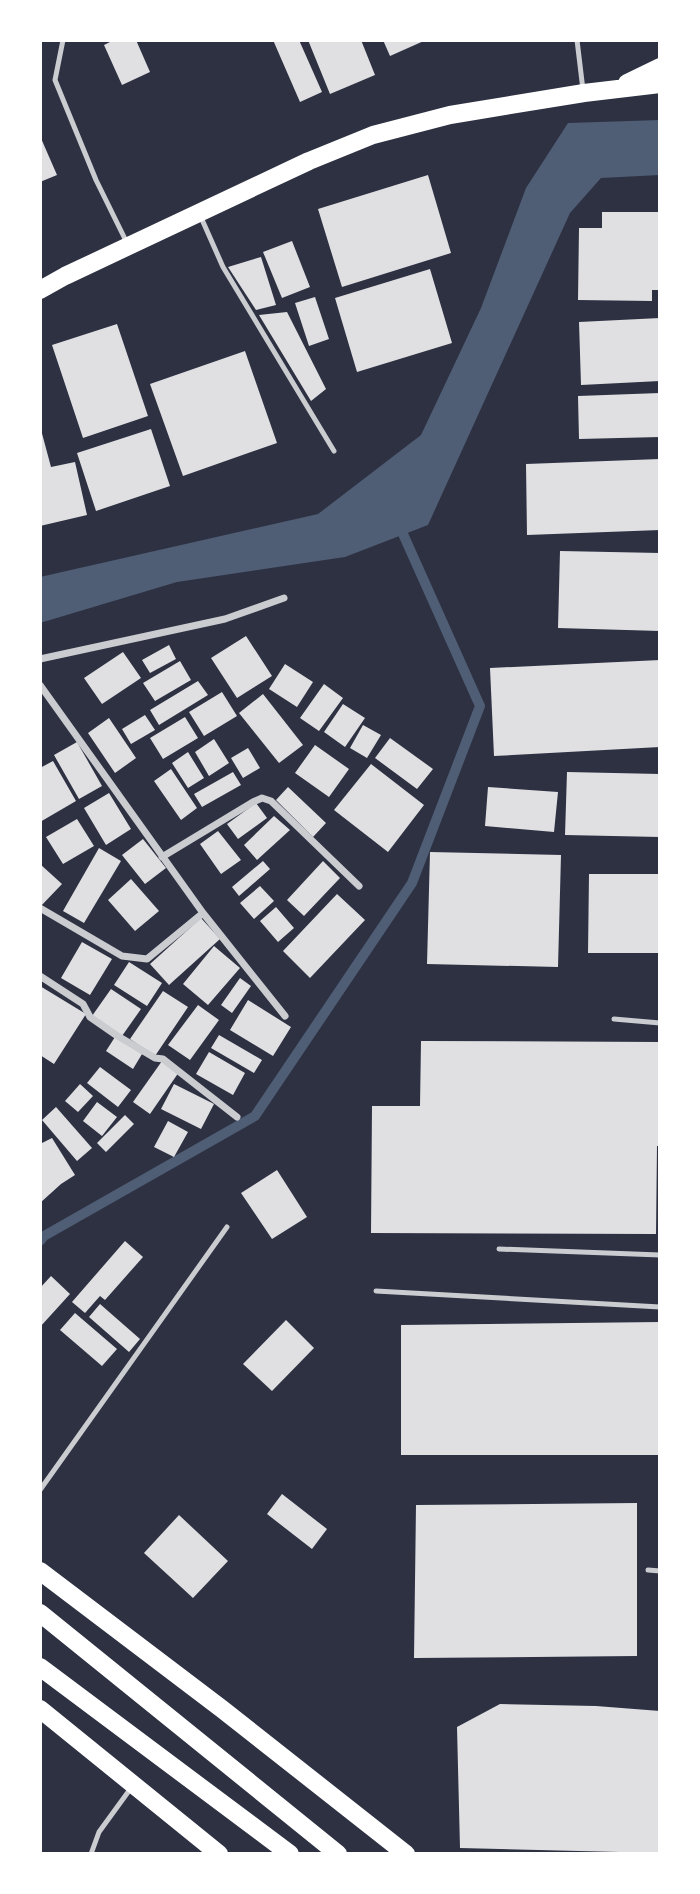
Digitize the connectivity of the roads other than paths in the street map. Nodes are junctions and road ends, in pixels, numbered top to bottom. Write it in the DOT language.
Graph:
graph roads {
  1 [pos="64,40"];
  2 [pos="577,40"];
  3 [pos="660,67"];
  4 [pos="660,84"];
  5 [pos="614,89"];
  6 [pos="584,93"];
  7 [pos="660,97"];
  8 [pos="199,212"];
  9 [pos="128,246"];
  10 [pos="40,290"];
  11 [pos="334,451"];
  12 [pos="285,598"];
  13 [pos="40,659"];
  14 [pos="40,685"];
  15 [pos="162,856"];
  16 [pos="359,886"];
  17 [pos="40,908"];
  18 [pos="203,913"];
  19 [pos="40,976"];
  20 [pos="285,1016"];
  21 [pos="614,1019"];
  22 [pos="660,1023"];
  23 [pos="237,1117"];
  24 [pos="227,1227"];
  25 [pos="499,1249"];
  26 [pos="660,1255"];
  27 [pos="376,1291"];
  28 [pos="660,1307"];
  29 [pos="40,1490"];
  30 [pos="648,1570"];
  31 [pos="660,1571"];
  32 [pos="40,1572"];
  33 [pos="40,1613"];
  34 [pos="40,1667"];
  35 [pos="40,1709"];
  36 [pos="134,1784"];
  37 [pos="91,1854"];
  38 [pos="219,1854"];
  39 [pos="290,1854"];
  40 [pos="338,1854"];
  41 [pos="406,1854"];
  1 -- 9 [label="lane"];
  2 -- 6 [label="lane"];
  3 -- 5 [label="main road"];
  4 -- 5 [label="main road"];
  5 -- 6 [label="main road"];
  5 -- 7 [label="main road"];
  6 -- 8 [label="main road"];
  8 -- 9 [label="main road"];
  8 -- 11 [label="lane"];
  9 -- 10 [label="main road"];
  12 -- 13 [label="street"];
  14 -- 15 [label="street"];
  15 -- 16 [label="street"];
  15 -- 18 [label="street"];
  17 -- 18 [label="street"];
  18 -- 20 [label="street"];
  19 -- 23 [label="street"];
  21 -- 22 [label="lane"];
  24 -- 29 [label="lane"];
  25 -- 26 [label="lane"];
  27 -- 28 [label="lane"];
  30 -- 31 [label="lane"];
  32 -- 41 [label="main road"];
  33 -- 40 [label="main road"];
  34 -- 39 [label="main road"];
  35 -- 36 [label="main road"];
  36 -- 37 [label="lane"];
  36 -- 38 [label="main road"];
}
